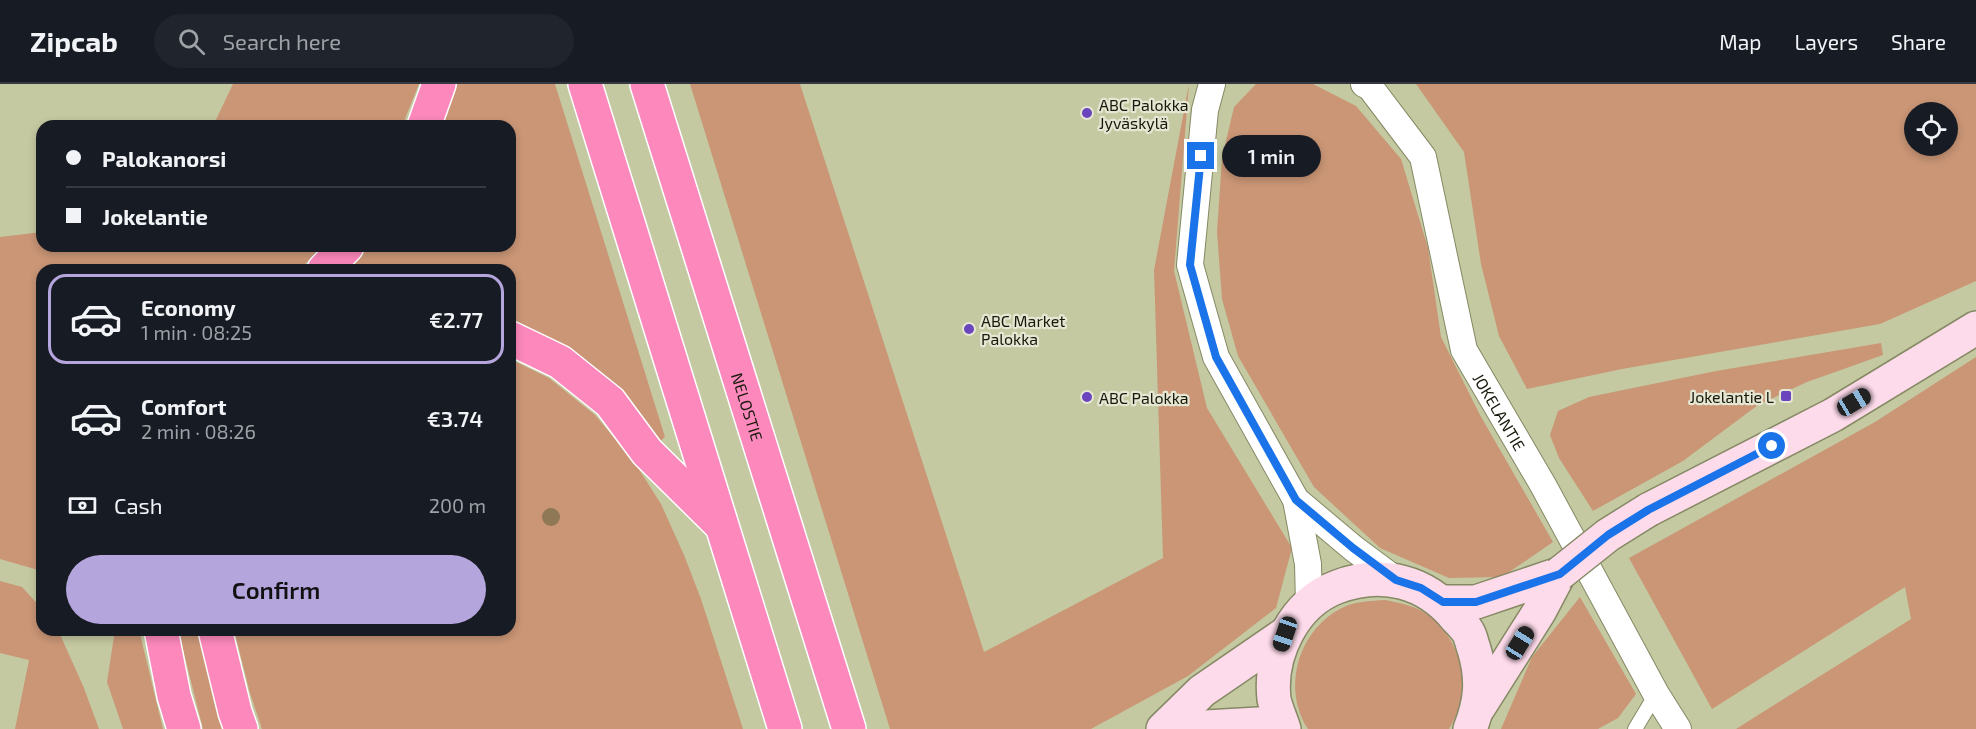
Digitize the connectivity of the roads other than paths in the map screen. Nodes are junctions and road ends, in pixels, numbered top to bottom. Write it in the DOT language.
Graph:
graph roads {
  1 [pos="439,84"];
  2 [pos="585,84"];
  3 [pos="647,84"];
  4 [pos="1212,84"];
  5 [pos="1364,84"];
  6 [pos="426,120"];
  7 [pos="341,252"];
  8 [pos="330,264"];
  9 [pos="1976,328"];
  10 [pos="516,341"];
  11 [pos="1296,500"];
  12 [pos="722,527"];
  13 [pos="1560,574"];
  14 [pos="1396,580"];
  15 [pos="1443,602"];
  16 [pos="1309,604"];
  17 [pos="1285,634"];
  18 [pos="162,636"];
  19 [pos="216,636"];
  20 [pos="1656,694"];
  21 [pos="1474,719"];
  22 [pos="184,729"];
  23 [pos="241,729"];
  24 [pos="785,729"];
  25 [pos="849,729"];
  26 [pos="1163,729"];
  27 [pos="1171,729"];
  28 [pos="1275,729"];
  29 [pos="1284,729"];
  30 [pos="1635,729"];
  31 [pos="1678,729"];
  1 -- 6 [label="highway"];
  2 -- 12 [label="highway"];
  3 -- 25 [label="highway, NELOSTIE"];
  4 -- 11 [label="street"];
  5 -- 20 [label="street, JOKELANTIE"];
  7 -- 8 [label="highway"];
  9 -- 13 [label="main road, bridge"];
  10 -- 12 [label="highway"];
  11 -- 14 [label="street"];
  11 -- 16 [label="street"];
  12 -- 24 [label="highway"];
  13 -- 15 [label="main road"];
  13 -- 21 [label="main road"];
  14 -- 15 [label="main road"];
  14 -- 16 [label="main road"];
  15 -- 21 [label="main road"];
  16 -- 17 [label="main road"];
  17 -- 26 [label="main road"];
  17 -- 29 [label="main road"];
  18 -- 22 [label="highway"];
  19 -- 23 [label="highway"];
  20 -- 30 [label="lane"];
  20 -- 31 [label="street, JOKELANTIE"];
  27 -- 28 [label="main road"];
}
